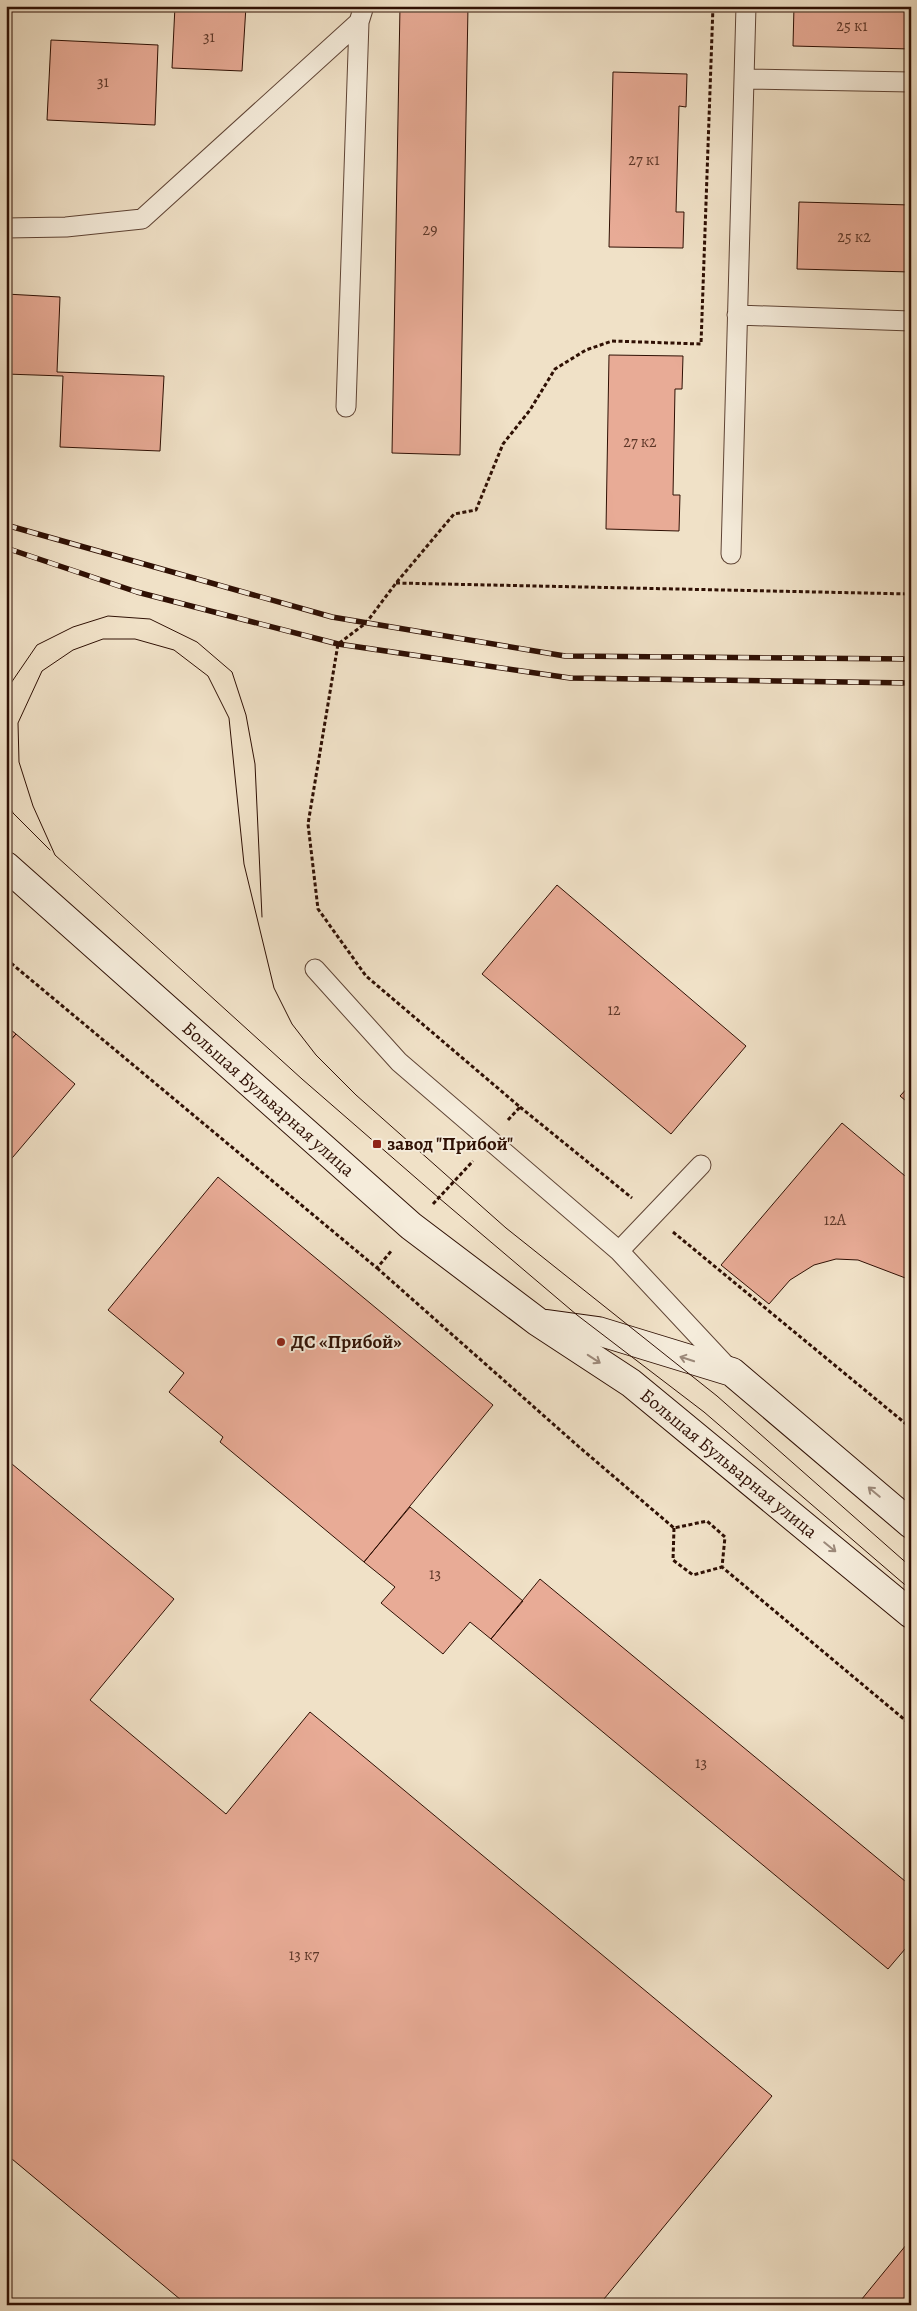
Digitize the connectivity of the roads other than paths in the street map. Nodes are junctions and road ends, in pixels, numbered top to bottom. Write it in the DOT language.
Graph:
graph roads {
  1 [pos="746,6"];
  2 [pos="362,14"];
  3 [pos="744,79"];
  4 [pos="911,82"];
  5 [pos="6,228"];
  6 [pos="736,315"];
  7 [pos="911,321"];
  8 [pos="346,407"];
  9 [pos="731,554"];
  10 [pos="6,866"];
  11 [pos="315,969"];
  12 [pos="701,1165"];
  13 [pos="619,1251"];
  14 [pos="538,1322"];
  15 [pos="732,1372"];
  16 [pos="911,1524"];
  17 [pos="911,1614"];
  1 -- 3 [label="lane"];
  2 -- 5 [label="lane"];
  2 -- 8 [label="lane"];
  3 -- 4 [label="lane"];
  3 -- 6 [label="lane"];
  6 -- 7 [label="lane"];
  6 -- 9 [label="lane"];
  10 -- 14 [label="main road, Большая Бульварная улица"];
  11 -- 13 [label="lane"];
  12 -- 13 [label="lane"];
  13 -- 15 [label="lane"];
  15 -- 14 [label="main road, Большая Бульварная улица, one-way"];
  14 -- 17 [label="main road, Большая Бульварная улица, one-way"];
  16 -- 15 [label="main road, Большая Бульварная улица, one-way"];
}
